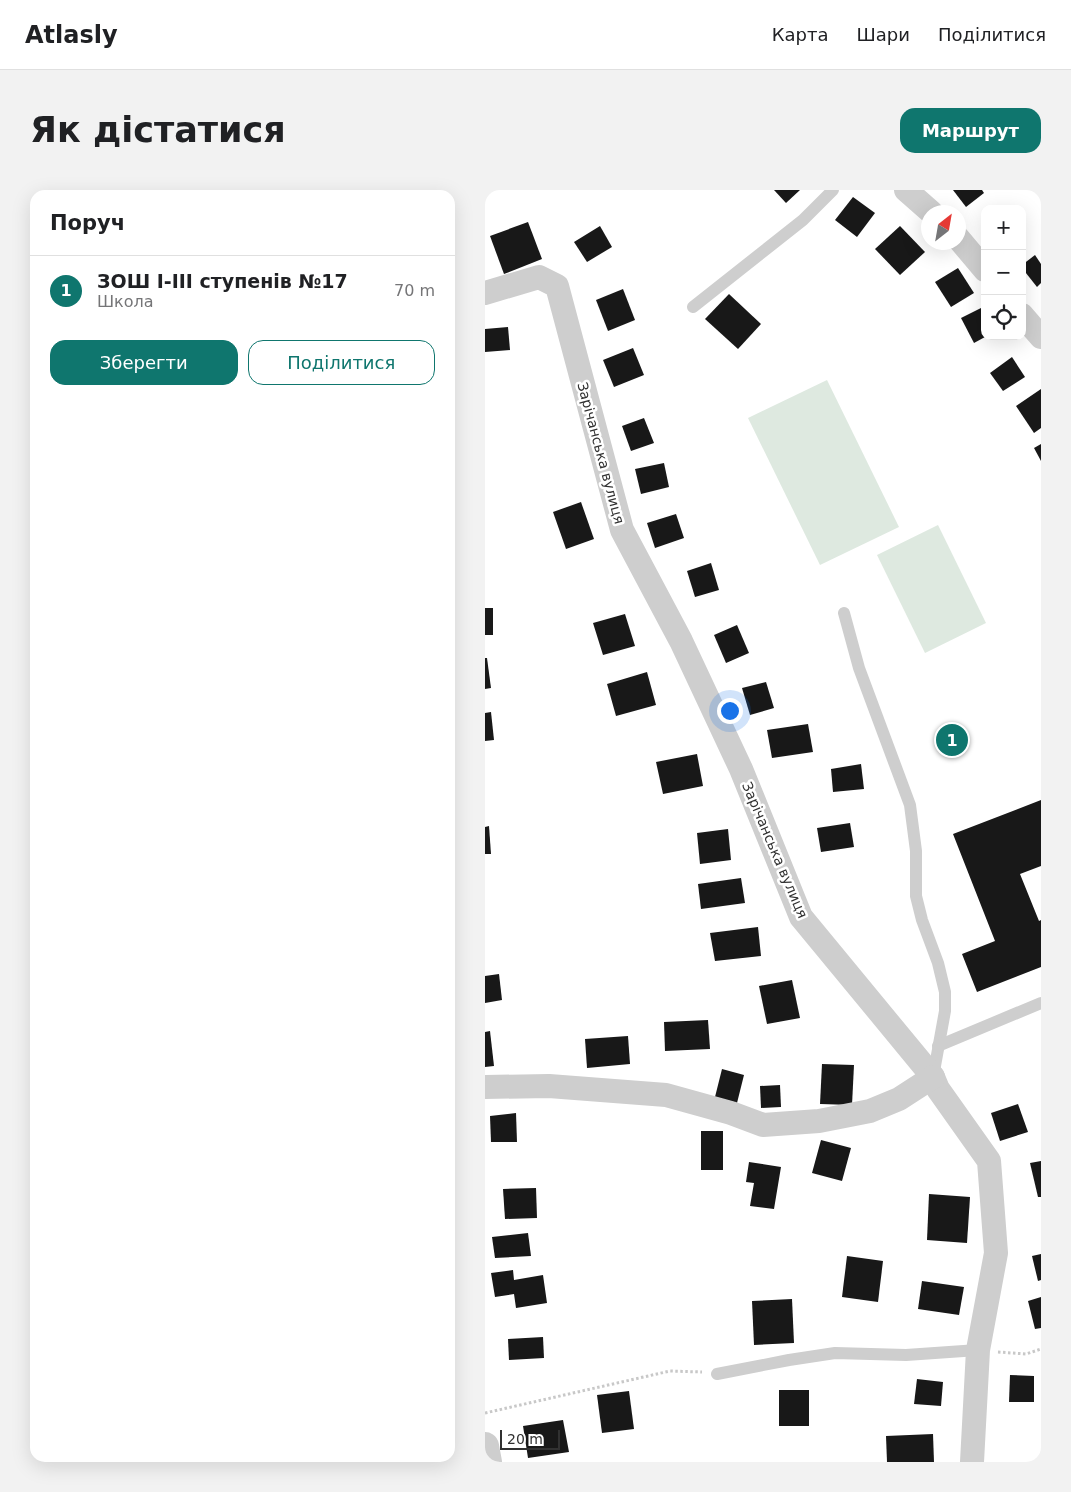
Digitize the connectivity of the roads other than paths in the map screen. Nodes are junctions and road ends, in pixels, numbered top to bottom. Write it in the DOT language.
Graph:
graph roads {
  1 [pos="833,190"];
  2 [pos="907,190"];
  3 [pos="923,205"];
  4 [pos="966,247"];
  5 [pos="981,265"];
  6 [pos="485,293"];
  7 [pos="693,307"];
  8 [pos="1026,320"];
  9 [pos="1041,337"];
  10 [pos="843,613"];
  11 [pos="1041,1003"];
  12 [pos="938,1046"];
  13 [pos="933,1077"];
  14 [pos="485,1087"];
  15 [pos="978,1350"];
  16 [pos="717,1374"];
  17 [pos="485,1446"];
  18 [pos="488,1462"];
  19 [pos="972,1462"];
  1 -- 7 [label="lane"];
  2 -- 3 [label="street"];
  4 -- 5 [label="street"];
  6 -- 13 [label="street, Зарічанська вулиця"];
  8 -- 9 [label="street"];
  10 -- 12 [label="lane"];
  11 -- 12 [label="lane"];
  12 -- 13 [label="lane"];
  13 -- 14 [label="street"];
  13 -- 15 [label="street, Зарічанська вулиця"];
  15 -- 16 [label="lane"];
  15 -- 19 [label="street, Зарічанська вулиця"];
  17 -- 18 [label="street"];
}
